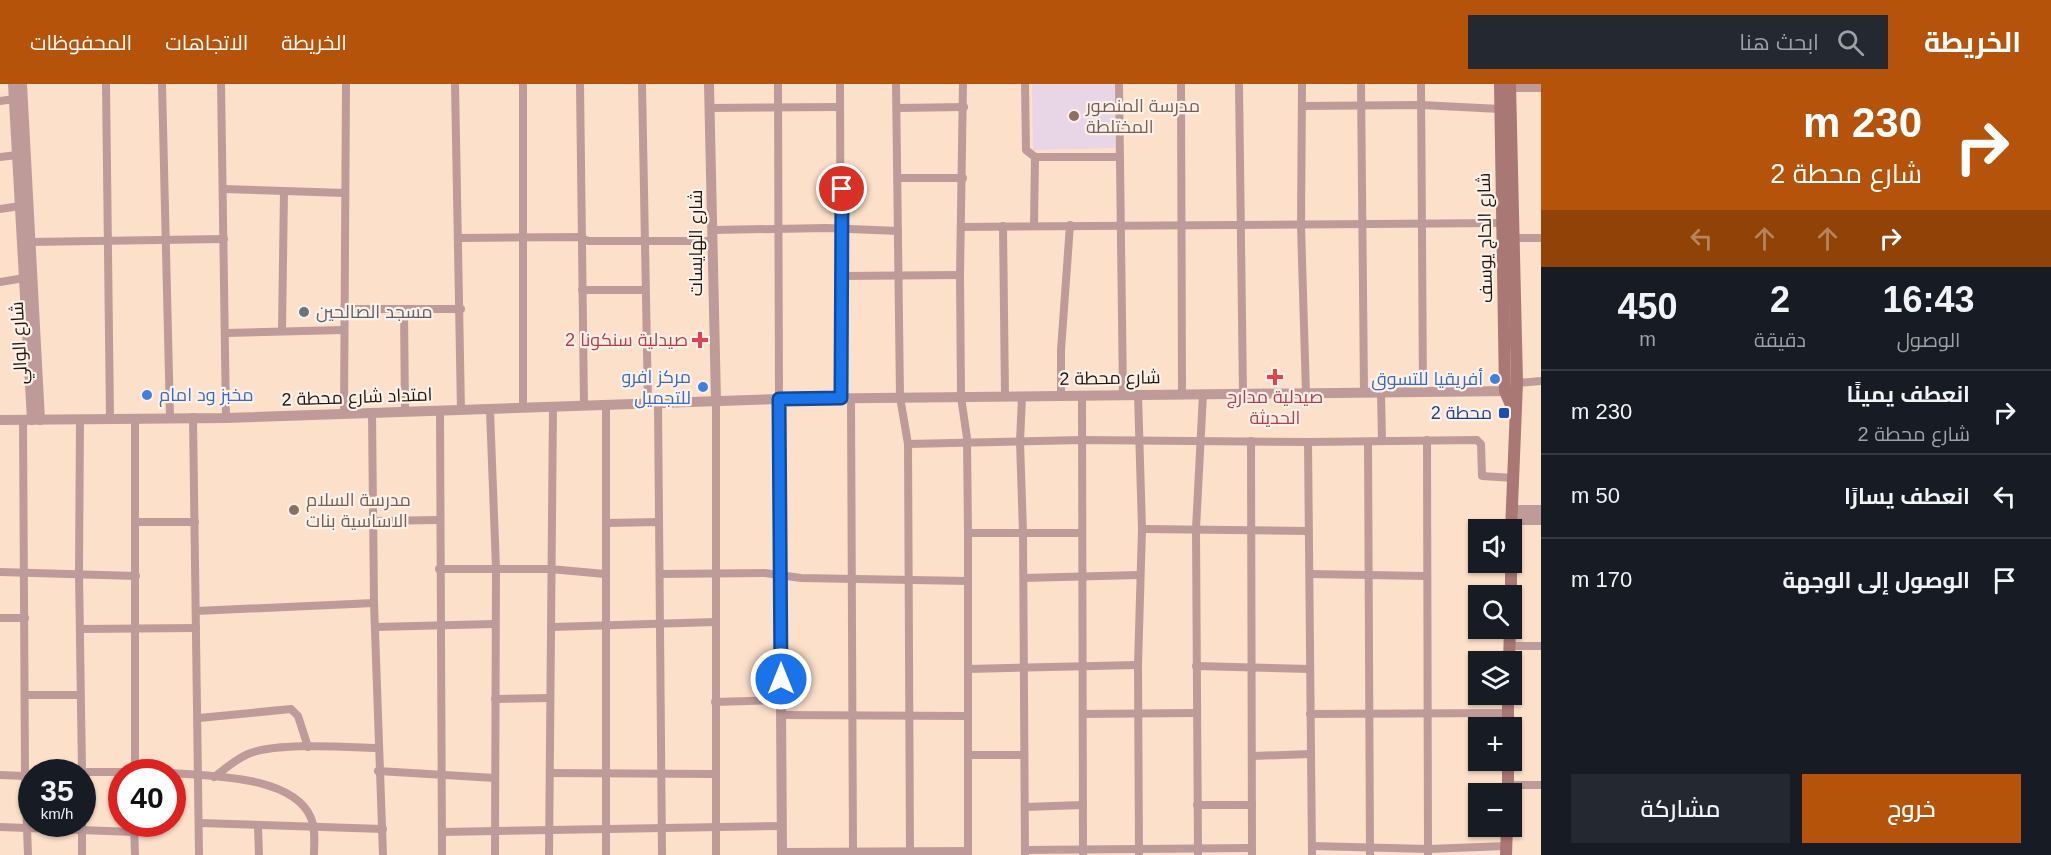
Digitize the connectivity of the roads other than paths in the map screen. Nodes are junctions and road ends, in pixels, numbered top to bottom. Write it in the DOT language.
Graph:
graph roads {
  1 [pos="13,84"];
  2 [pos="22,84"];
  3 [pos="106,84"];
  4 [pos="162,84"];
  5 [pos="221,84"];
  6 [pos="346,84"];
  7 [pos="455,84"];
  8 [pos="523,84"];
  9 [pos="580,84"];
  10 [pos="642,84"];
  11 [pos="709,84"];
  12 [pos="778,84"];
  13 [pos="840,84"];
  14 [pos="896,84"];
  15 [pos="963,84"];
  16 [pos="1025,84"];
  17 [pos="1119,84"];
  18 [pos="1181,84"];
  19 [pos="1239,84"];
  20 [pos="1302,84"];
  21 [pos="1361,84"];
  22 [pos="1421,84"];
  23 [pos="1507,85"];
  24 [pos="1541,88"];
  25 [pos="14,99"];
  26 [pos="0,101"];
  27 [pos="1361,105"];
  28 [pos="1421,105"];
  29 [pos="1302,106"];
  30 [pos="778,107"];
  31 [pos="840,107"];
  32 [pos="964,107"];
  33 [pos="710,108"];
  34 [pos="897,108"];
  35 [pos="1500,109"];
  36 [pos="17,155"];
  37 [pos="0,157"];
  38 [pos="1035,157"];
  39 [pos="1120,157"];
  40 [pos="898,178"];
  41 [pos="963,178"];
  42 [pos="223,189"];
  43 [pos="284,191"];
  44 [pos="345,193"];
  45 [pos="20,206"];
  46 [pos="0,209"];
  47 [pos="1503,223"];
  48 [pos="1034,225"];
  49 [pos="1070,225"];
  50 [pos="1362,225"];
  51 [pos="1422,225"];
  52 [pos="962,226"];
  53 [pos="1003,226"];
  54 [pos="1242,226"];
  55 [pos="1301,226"];
  56 [pos="1121,227"];
  57 [pos="1182,227"];
  58 [pos="777,228"];
  59 [pos="842,230"];
  60 [pos="898,231"];
  61 [pos="712,235"];
  62 [pos="524,237"];
  63 [pos="580,237"];
  64 [pos="459,238"];
  65 [pos="1513,238"];
  66 [pos="1541,238"];
  67 [pos="224,239"];
  68 [pos="165,240"];
  69 [pos="108,241"];
  70 [pos="30,242"];
  71 [pos="644,242"];
  72 [pos="960,275"];
  73 [pos="841,276"];
  74 [pos="898,277"];
  75 [pos="24,278"];
  76 [pos="0,282"];
  77 [pos="582,290"];
  78 [pos="645,290"];
  79 [pos="344,309"];
  80 [pos="404,309"];
  81 [pos="461,309"];
  82 [pos="343,330"];
  83 [pos="282,331"];
  84 [pos="226,333"];
  85 [pos="1541,381"];
  86 [pos="1513,388"];
  87 [pos="1364,393"];
  88 [pos="1381,393"];
  89 [pos="1423,393"];
  90 [pos="1138,394"];
  91 [pos="1182,394"];
  92 [pos="1203,394"];
  93 [pos="1306,394"];
  94 [pos="1082,395"];
  95 [pos="1123,395"];
  96 [pos="1243,395"];
  97 [pos="1005,396"];
  98 [pos="1022,396"];
  99 [pos="1061,396"];
  100 [pos="900,397"];
  101 [pos="961,397"];
  102 [pos="846,398"];
  103 [pos="779,399"];
  104 [pos="716,401"];
  105 [pos="653,404"];
  106 [pos="553,406"];
  107 [pos="584,406"];
  108 [pos="606,406"];
  109 [pos="523,407"];
  110 [pos="490,410"];
  111 [pos="461,411"];
  112 [pos="405,412"];
  113 [pos="440,412"];
  114 [pos="372,413"];
  115 [pos="344,414"];
  116 [pos="170,417"];
  117 [pos="194,417"];
  118 [pos="226,418"];
  119 [pos="110,419"];
  120 [pos="135,419"];
  121 [pos="0,420"];
  122 [pos="32,420"];
  123 [pos="80,420"];
  124 [pos="1082,440"];
  125 [pos="1138,440"];
  126 [pos="1200,440"];
  127 [pos="1426,440"];
  128 [pos="1251,441"];
  129 [pos="1382,441"];
  130 [pos="966,442"];
  131 [pos="1020,442"];
  132 [pos="1308,442"];
  133 [pos="1368,442"];
  134 [pos="908,444"];
  135 [pos="1514,478"];
  136 [pos="1541,510"];
  137 [pos="1512,519"];
  138 [pos="1515,519"];
  139 [pos="439,520"];
  140 [pos="1522,520"];
  141 [pos="1541,520"];
  142 [pos="373,521"];
  143 [pos="136,522"];
  144 [pos="195,522"];
  145 [pos="660,522"];
  146 [pos="606,523"];
  147 [pos="1142,529"];
  148 [pos="1196,529"];
  149 [pos="1252,531"];
  150 [pos="1307,531"];
  151 [pos="1023,532"];
  152 [pos="968,533"];
  153 [pos="1082,533"];
  154 [pos="496,568"];
  155 [pos="439,569"];
  156 [pos="550,569"];
  157 [pos="24,571"];
  158 [pos="0,572"];
  159 [pos="79,573"];
  160 [pos="715,573"];
  161 [pos="605,574"];
  162 [pos="660,574"];
  163 [pos="1311,574"];
  164 [pos="780,575"];
  165 [pos="1139,575"];
  166 [pos="136,576"];
  167 [pos="1082,576"];
  168 [pos="1426,576"];
  169 [pos="1369,577"];
  170 [pos="1024,578"];
  171 [pos="851,580"];
  172 [pos="909,580"];
  173 [pos="968,581"];
  174 [pos="374,603"];
  175 [pos="196,611"];
  176 [pos="0,618"];
  177 [pos="25,618"];
  178 [pos="715,622"];
  179 [pos="440,624"];
  180 [pos="494,624"];
  181 [pos="659,625"];
  182 [pos="606,626"];
  183 [pos="375,627"];
  184 [pos="552,627"];
  185 [pos="134,628"];
  186 [pos="196,628"];
  187 [pos="80,629"];
  188 [pos="1510,639"];
  189 [pos="1510,646"];
  190 [pos="1541,646"];
  191 [pos="1510,651"];
  192 [pos="1138,665"];
  193 [pos="1196,666"];
  194 [pos="1082,667"];
  195 [pos="1252,667"];
  196 [pos="968,669"];
  197 [pos="1024,669"];
  198 [pos="1310,669"];
  199 [pos="24,695"];
  200 [pos="80,695"];
  201 [pos="550,698"];
  202 [pos="495,699"];
  203 [pos="781,700"];
  204 [pos="715,702"];
  205 [pos="1508,705"];
  206 [pos="1368,712"];
  207 [pos="1428,712"];
  208 [pos="1508,712"];
  209 [pos="1195,713"];
  210 [pos="853,714"];
  211 [pos="1083,714"];
  212 [pos="1139,714"];
  213 [pos="1310,714"];
  214 [pos="781,715"];
  215 [pos="910,715"];
  216 [pos="967,716"];
  217 [pos="1508,717"];
  218 [pos="199,718"];
  219 [pos="308,747"];
  220 [pos="378,748"];
  221 [pos="1311,754"];
  222 [pos="968,755"];
  223 [pos="1024,755"];
  224 [pos="1253,756"];
  225 [pos="25,759"];
  226 [pos="82,759"];
  227 [pos="135,759"];
  228 [pos="378,771"];
  229 [pos="550,773"];
  230 [pos="605,773"];
  231 [pos="661,773"];
  232 [pos="186,774"];
  233 [pos="714,774"];
  234 [pos="0,775"];
  235 [pos="198,775"];
  236 [pos="440,775"];
  237 [pos="18,776"];
  238 [pos="214,777"];
  239 [pos="495,778"];
  240 [pos="1541,785"];
  241 [pos="1522,787"];
  242 [pos="1083,805"];
  243 [pos="1197,805"];
  244 [pos="1252,805"];
  245 [pos="1025,807"];
  246 [pos="199,823"];
  247 [pos="258,826"];
  248 [pos="782,826"];
  249 [pos="0,827"];
  250 [pos="314,827"];
  251 [pos="18,828"];
  252 [pos="716,828"];
  253 [pos="383,829"];
  254 [pos="662,829"];
  255 [pos="495,830"];
  256 [pos="549,830"];
  257 [pos="607,830"];
  258 [pos="442,832"];
  259 [pos="28,837"];
  260 [pos="82,837"];
  261 [pos="134,837"];
  262 [pos="1312,850"];
  263 [pos="1198,851"];
  264 [pos="1370,851"];
  265 [pos="1506,851"];
  266 [pos="1139,852"];
  267 [pos="1252,852"];
  268 [pos="1428,852"];
  269 [pos="910,853"];
  270 [pos="968,853"];
  271 [pos="1025,853"];
  272 [pos="1083,853"];
  273 [pos="782,854"];
  274 [pos="853,854"];
  275 [pos="28,855"];
  276 [pos="82,855"];
  277 [pos="135,855"];
  278 [pos="199,855"];
  279 [pos="259,855"];
  280 [pos="314,855"];
  281 [pos="383,855"];
  282 [pos="442,855"];
  283 [pos="495,855"];
  284 [pos="549,855"];
  285 [pos="606,855"];
  286 [pos="662,855"];
  287 [pos="716,855"];
  1 -- 25 [label="street, شارع الوالي"];
  2 -- 70 [label="street, شارع الوالي"];
  3 -- 69 [label="street"];
  4 -- 68 [label="street"];
  5 -- 42 [label="street"];
  6 -- 44 [label="street"];
  7 -- 64 [label="street"];
  8 -- 62 [label="street"];
  9 -- 63 [label="street"];
  10 -- 71 [label="street"];
  11 -- 33 [label="street, شارع الهايسات"];
  12 -- 30 [label="street"];
  13 -- 31 [label="street"];
  14 -- 34 [label="street"];
  15 -- 32 [label="street"];
  16 -- 38 [label="street"];
  17 -- 39 [label="street"];
  18 -- 57 [label="street"];
  19 -- 54 [label="street"];
  20 -- 29 [label="street"];
  21 -- 27 [label="street"];
  22 -- 28 [label="street"];
  23 -- 24 [label="street"];
  23 -- 35 [label="main road, شارع الحاج يوسف"];
  23 -- 65 [label="main road, شارع الحاج يوسف"];
  25 -- 26 [label="street"];
  25 -- 36 [label="street, شارع الوالي"];
  27 -- 28 [label="street"];
  27 -- 29 [label="street"];
  27 -- 50 [label="street"];
  28 -- 35 [label="street"];
  28 -- 51 [label="street"];
  29 -- 55 [label="street"];
  30 -- 31 [label="street"];
  30 -- 33 [label="street"];
  30 -- 58 [label="street"];
  31 -- 59 [label="street"];
  32 -- 34 [label="street"];
  32 -- 41 [label="street"];
  33 -- 61 [label="street, شارع الهايسات"];
  34 -- 40 [label="street"];
  35 -- 47 [label="main road, شارع الحاج يوسف"];
  36 -- 37 [label="street"];
  36 -- 45 [label="street, شارع الوالي"];
  38 -- 39 [label="street"];
  38 -- 48 [label="street"];
  39 -- 56 [label="street"];
  40 -- 41 [label="street"];
  40 -- 60 [label="street"];
  41 -- 52 [label="street"];
  42 -- 43 [label="street"];
  42 -- 67 [label="street"];
  43 -- 44 [label="street"];
  43 -- 83 [label="street"];
  44 -- 79 [label="street"];
  45 -- 46 [label="street"];
  45 -- 75 [label="street, شارع الوالي"];
  47 -- 51 [label="street"];
  47 -- 86 [label="main road, شارع الحاج يوسف"];
  48 -- 49 [label="street"];
  48 -- 53 [label="street"];
  49 -- 56 [label="street"];
  49 -- 99 [label="street"];
  50 -- 51 [label="street"];
  50 -- 55 [label="street"];
  50 -- 87 [label="street"];
  51 -- 89 [label="street"];
  52 -- 53 [label="street"];
  52 -- 72 [label="street"];
  53 -- 97 [label="street"];
  54 -- 55 [label="street"];
  54 -- 57 [label="street"];
  54 -- 96 [label="street"];
  55 -- 93 [label="street"];
  56 -- 57 [label="street"];
  56 -- 95 [label="street"];
  57 -- 91 [label="street"];
  58 -- 59 [label="street"];
  58 -- 61 [label="street"];
  58 -- 103 [label="street"];
  59 -- 60 [label="street"];
  59 -- 73 [label="street"];
  60 -- 74 [label="street"];
  61 -- 71 [label="street"];
  61 -- 104 [label="street, شارع الهايسات"];
  62 -- 63 [label="street"];
  62 -- 64 [label="street"];
  62 -- 109 [label="street"];
  63 -- 71 [label="street"];
  63 -- 77 [label="street"];
  64 -- 81 [label="street"];
  65 -- 66 [label="street"];
  65 -- 86 [label="main road, شارع الحاج يوسف"];
  67 -- 68 [label="street"];
  67 -- 84 [label="street"];
  68 -- 69 [label="street"];
  68 -- 116 [label="street"];
  69 -- 70 [label="street"];
  69 -- 119 [label="street"];
  70 -- 122 [label="street, شارع الوالي"];
  71 -- 78 [label="street"];
  72 -- 74 [label="street"];
  72 -- 101 [label="street"];
  73 -- 74 [label="street"];
  73 -- 102 [label="street"];
  74 -- 100 [label="street"];
  75 -- 76 [label="street"];
  75 -- 122 [label="street, شارع الوالي"];
  77 -- 78 [label="street"];
  77 -- 107 [label="street"];
  78 -- 105 [label="street"];
  79 -- 80 [label="street"];
  79 -- 82 [label="street"];
  80 -- 81 [label="street"];
  80 -- 112 [label="street"];
  81 -- 111 [label="street"];
  82 -- 83 [label="street"];
  82 -- 115 [label="street"];
  83 -- 84 [label="street"];
  84 -- 118 [label="street"];
  85 -- 86 [label="street"];
  86 -- 89 [label="street, شارع محطة 2"];
  86 -- 135 [label="main road"];
  87 -- 88 [label="street, شارع محطة 2"];
  87 -- 93 [label="street, شارع محطة 2"];
  88 -- 89 [label="street, شارع محطة 2"];
  88 -- 129 [label="street"];
  90 -- 91 [label="street, شارع محطة 2"];
  90 -- 95 [label="street, شارع محطة 2"];
  90 -- 125 [label="street"];
  91 -- 92 [label="street, شارع محطة 2"];
  92 -- 96 [label="street, شارع محطة 2"];
  92 -- 126 [label="street"];
  93 -- 96 [label="street, شارع محطة 2"];
  94 -- 95 [label="street, شارع محطة 2"];
  94 -- 99 [label="street, شارع محطة 2"];
  94 -- 124 [label="street"];
  97 -- 98 [label="street, شارع محطة 2"];
  97 -- 101 [label="street, شارع محطة 2"];
  98 -- 99 [label="street, شارع محطة 2"];
  98 -- 131 [label="street"];
  100 -- 101 [label="street, شارع محطة 2"];
  100 -- 102 [label="street, شارع محطة 2"];
  100 -- 134 [label="street"];
  101 -- 130 [label="street"];
  102 -- 103 [label="street, شارع محطة 2"];
  102 -- 171 [label="street"];
  103 -- 104 [label="street, شارع محطة 2"];
  103 -- 164 [label="street"];
  104 -- 105 [label="street, امتداد شارع محطة 2"];
  104 -- 160 [label="street"];
  105 -- 108 [label="street, امتداد شارع محطة 2"];
  105 -- 145 [label="street"];
  106 -- 107 [label="street, امتداد شارع محطة 2"];
  106 -- 109 [label="street, امتداد شارع محطة 2"];
  106 -- 156 [label="street"];
  107 -- 108 [label="street, امتداد شارع محطة 2"];
  108 -- 146 [label="street"];
  109 -- 110 [label="street, امتداد شارع محطة 2"];
  110 -- 111 [label="street, امتداد شارع محطة 2"];
  110 -- 154 [label="street"];
  111 -- 113 [label="street, امتداد شارع محطة 2"];
  112 -- 113 [label="street, امتداد شارع محطة 2"];
  112 -- 114 [label="street, امتداد شارع محطة 2"];
  113 -- 139 [label="street"];
  114 -- 115 [label="street, امتداد شارع محطة 2"];
  114 -- 142 [label="street"];
  115 -- 118 [label="street, امتداد شارع محطة 2"];
  116 -- 117 [label="street, امتداد شارع محطة 2"];
  116 -- 120 [label="street, امتداد شارع محطة 2"];
  117 -- 118 [label="street, امتداد شارع محطة 2"];
  117 -- 144 [label="street"];
  119 -- 120 [label="street, امتداد شارع محطة 2"];
  119 -- 123 [label="street, امتداد شارع محطة 2"];
  120 -- 143 [label="street"];
  121 -- 122 [label="street, امتداد شارع محطة 2"];
  122 -- 123 [label="street, امتداد شارع محطة 2"];
  122 -- 157 [label="street"];
  123 -- 159 [label="street"];
  124 -- 125 [label="street"];
  124 -- 131 [label="street"];
  124 -- 153 [label="street"];
  125 -- 126 [label="street"];
  125 -- 147 [label="street"];
  126 -- 128 [label="street"];
  126 -- 148 [label="street"];
  127 -- 129 [label="street"];
  127 -- 135 [label="street"];
  127 -- 168 [label="street"];
  128 -- 132 [label="street"];
  128 -- 149 [label="street"];
  129 -- 133 [label="street"];
  130 -- 131 [label="street"];
  130 -- 134 [label="street"];
  130 -- 152 [label="street"];
  131 -- 151 [label="street"];
  132 -- 133 [label="street"];
  132 -- 150 [label="street"];
  133 -- 169 [label="street"];
  134 -- 172 [label="street"];
  135 -- 137 [label="main road"];
  136 -- 138 [label="street"];
  139 -- 142 [label="street"];
  139 -- 155 [label="street"];
  140 -- 141 [label="street"];
  142 -- 174 [label="street"];
  143 -- 144 [label="street"];
  143 -- 166 [label="street"];
  144 -- 175 [label="street"];
  145 -- 146 [label="street"];
  145 -- 162 [label="street"];
  146 -- 161 [label="street"];
  147 -- 148 [label="street"];
  147 -- 165 [label="street"];
  148 -- 149 [label="street"];
  148 -- 193 [label="street"];
  149 -- 150 [label="street"];
  149 -- 195 [label="street"];
  150 -- 163 [label="street"];
  151 -- 152 [label="street"];
  151 -- 153 [label="street"];
  151 -- 170 [label="street"];
  152 -- 173 [label="street"];
  153 -- 167 [label="street"];
  154 -- 155 [label="street"];
  154 -- 156 [label="street"];
  154 -- 180 [label="street"];
  155 -- 179 [label="street"];
  156 -- 161 [label="street"];
  156 -- 184 [label="street"];
  157 -- 158 [label="street"];
  157 -- 159 [label="street"];
  157 -- 177 [label="street"];
  159 -- 166 [label="street"];
  159 -- 187 [label="street"];
  160 -- 162 [label="street"];
  160 -- 164 [label="street"];
  160 -- 178 [label="street"];
  161 -- 182 [label="street"];
  162 -- 181 [label="street"];
  163 -- 169 [label="street"];
  163 -- 198 [label="street"];
  164 -- 171 [label="street"];
  164 -- 203 [label="street"];
  165 -- 167 [label="street"];
  165 -- 192 [label="street"];
  166 -- 185 [label="street"];
  167 -- 170 [label="street"];
  167 -- 194 [label="street"];
  168 -- 169 [label="street"];
  168 -- 207 [label="street"];
  169 -- 206 [label="street"];
  170 -- 197 [label="street"];
  171 -- 172 [label="street"];
  171 -- 210 [label="street"];
  172 -- 173 [label="street"];
  172 -- 215 [label="street"];
  173 -- 196 [label="street"];
  174 -- 175 [label="street"];
  174 -- 183 [label="street"];
  175 -- 186 [label="street"];
  176 -- 177 [label="street"];
  177 -- 199 [label="street"];
  178 -- 181 [label="street"];
  178 -- 204 [label="street"];
  179 -- 180 [label="street"];
  179 -- 183 [label="street"];
  179 -- 236 [label="street"];
  180 -- 202 [label="street"];
  181 -- 182 [label="street"];
  181 -- 231 [label="street"];
  182 -- 184 [label="street"];
  182 -- 230 [label="street"];
  183 -- 220 [label="street"];
  184 -- 201 [label="street"];
  185 -- 186 [label="street"];
  185 -- 187 [label="street"];
  185 -- 227 [label="street"];
  186 -- 218 [label="street"];
  187 -- 200 [label="street"];
  188 -- 189 [label="main road"];
  189 -- 190 [label="street"];
  189 -- 191 [label="main road"];
  192 -- 194 [label="street"];
  192 -- 212 [label="street"];
  193 -- 195 [label="street"];
  193 -- 209 [label="street"];
  194 -- 197 [label="street"];
  194 -- 211 [label="street"];
  195 -- 198 [label="street"];
  195 -- 224 [label="street"];
  196 -- 197 [label="street"];
  196 -- 216 [label="street"];
  197 -- 223 [label="street"];
  198 -- 213 [label="street"];
  199 -- 200 [label="street"];
  199 -- 225 [label="street"];
  200 -- 226 [label="street"];
  201 -- 202 [label="street"];
  201 -- 229 [label="street"];
  202 -- 239 [label="street"];
  203 -- 204 [label="street"];
  203 -- 214 [label="street"];
  204 -- 233 [label="street"];
  205 -- 208 [label="main road"];
  206 -- 207 [label="street"];
  206 -- 213 [label="street"];
  206 -- 264 [label="street"];
  207 -- 208 [label="street"];
  207 -- 268 [label="street"];
  208 -- 217 [label="main road"];
  209 -- 212 [label="street"];
  209 -- 243 [label="street"];
  210 -- 214 [label="street"];
  210 -- 215 [label="street"];
  210 -- 274 [label="street"];
  211 -- 212 [label="street"];
  211 -- 242 [label="street"];
  212 -- 266 [label="street"];
  213 -- 221 [label="street"];
  214 -- 248 [label="street"];
  215 -- 216 [label="street"];
  215 -- 269 [label="street"];
  216 -- 222 [label="street"];
  218 -- 219 [label="street"];
  218 -- 235 [label="street"];
  219 -- 220 [label="street"];
  219 -- 238 [label="street"];
  220 -- 228 [label="street"];
  221 -- 224 [label="street"];
  221 -- 262 [label="street"];
  222 -- 223 [label="street"];
  222 -- 270 [label="street"];
  223 -- 245 [label="street"];
  224 -- 244 [label="street"];
  228 -- 236 [label="street"];
  228 -- 253 [label="street"];
  229 -- 230 [label="street"];
  229 -- 256 [label="street"];
  230 -- 231 [label="street"];
  230 -- 257 [label="street"];
  231 -- 233 [label="street"];
  231 -- 254 [label="street"];
  232 -- 235 [label="street"];
  233 -- 252 [label="street"];
  234 -- 237 [label="street"];
  235 -- 238 [label="street"];
  235 -- 246 [label="street"];
  236 -- 239 [label="street"];
  236 -- 258 [label="street"];
  238 -- 250 [label="street"];
  239 -- 255 [label="street"];
  240 -- 241 [label="street"];
  242 -- 245 [label="street"];
  242 -- 272 [label="street"];
  243 -- 244 [label="street"];
  243 -- 263 [label="street"];
  244 -- 267 [label="street"];
  245 -- 271 [label="street"];
  246 -- 247 [label="street"];
  246 -- 278 [label="street"];
  247 -- 250 [label="street"];
  247 -- 279 [label="street"];
  248 -- 252 [label="street"];
  248 -- 273 [label="street"];
  249 -- 251 [label="street"];
  250 -- 253 [label="street"];
  250 -- 280 [label="street"];
  252 -- 254 [label="street"];
  252 -- 287 [label="street"];
  253 -- 281 [label="street"];
  254 -- 257 [label="street"];
  254 -- 286 [label="street"];
  255 -- 256 [label="street"];
  255 -- 258 [label="street"];
  255 -- 283 [label="street"];
  256 -- 257 [label="street"];
  256 -- 284 [label="street"];
  257 -- 285 [label="street"];
  258 -- 282 [label="street"];
  259 -- 275 [label="street"];
  260 -- 276 [label="street"];
  261 -- 277 [label="street"];
  262 -- 264 [label="street"];
  263 -- 266 [label="street"];
  263 -- 267 [label="street"];
  264 -- 268 [label="street"];
  265 -- 268 [label="street"];
  266 -- 272 [label="street"];
  269 -- 270 [label="street"];
  269 -- 274 [label="street"];
  271 -- 272 [label="street"];
  273 -- 274 [label="street"];
}
